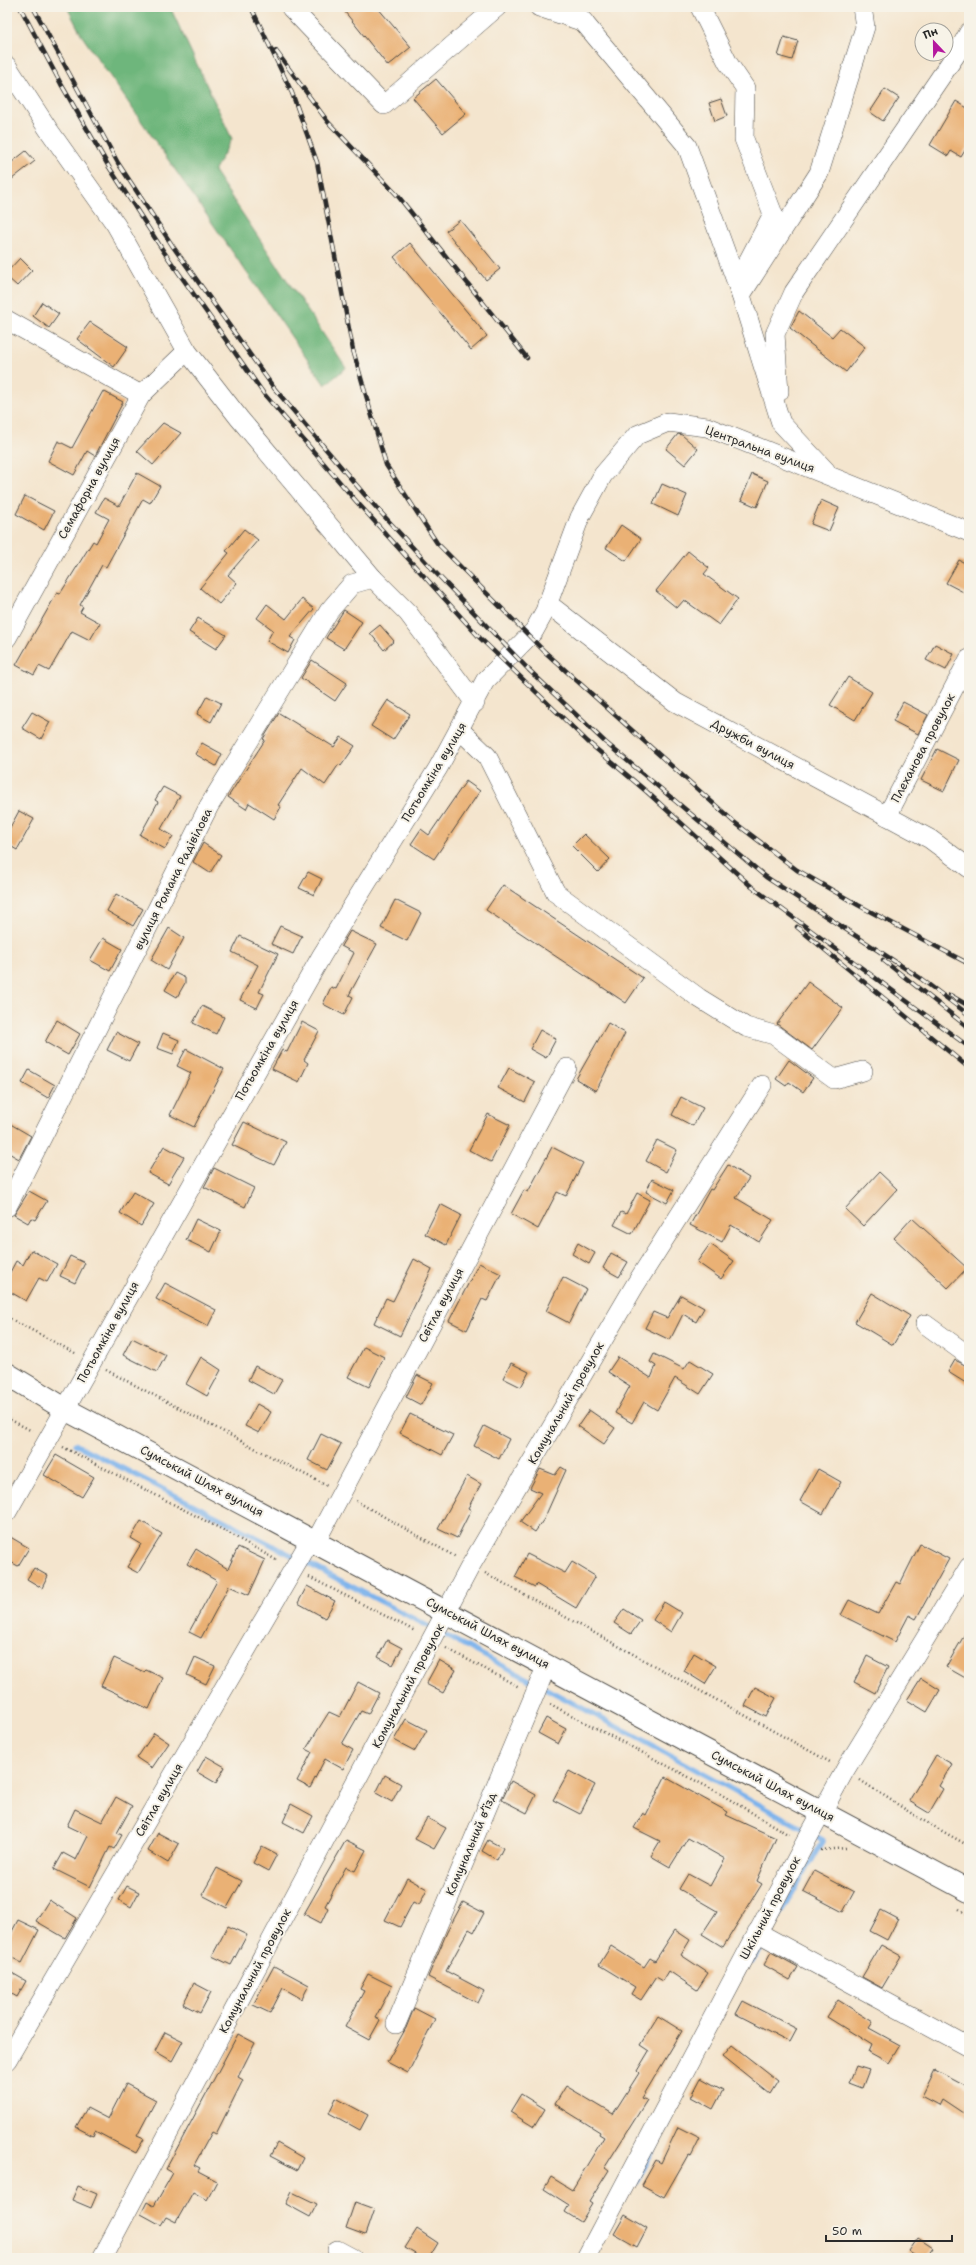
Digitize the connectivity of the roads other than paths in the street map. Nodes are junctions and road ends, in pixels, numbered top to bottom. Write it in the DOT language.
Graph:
graph roads {
  1 [pos="497,7"];
  2 [pos="539,7"];
  3 [pos="572,7"];
  4 [pos="700,7"];
  5 [pos="862,7"];
  6 [pos="291,8"];
  7 [pos="584,22"];
  8 [pos="969,32"];
  9 [pos="7,66"];
  10 [pos="739,289"];
  11 [pos="7,320"];
  12 [pos="187,351"];
  13 [pos="141,395"];
  14 [pos="781,423"];
  15 [pos="830,475"];
  16 [pos="969,532"];
  17 [pos="373,578"];
  18 [pos="548,603"];
  19 [pos="7,638"];
  20 [pos="969,659"];
  21 [pos="475,703"];
  22 [pos="459,729"];
  23 [pos="887,816"];
  24 [pos="969,868"];
  25 [pos="566,1068"];
  26 [pos="863,1071"];
  27 [pos="762,1085"];
  28 [pos="7,1207"];
  29 [pos="926,1324"];
  30 [pos="969,1356"];
  31 [pos="7,1374"];
  32 [pos="65,1409"];
  33 [pos="7,1512"];
  34 [pos="313,1540"];
  35 [pos="969,1567"];
  36 [pos="447,1611"];
  37 [pos="547,1665"];
  38 [pos="822,1812"];
  39 [pos="969,1891"];
  40 [pos="764,1936"];
  41 [pos="396,2024"];
  42 [pos="969,2047"];
  43 [pos="7,2060"];
  44 [pos="102,2258"];
  45 [pos="586,2258"];
  1 -- 6 [label="street"];
  2 -- 7 [label="street"];
  3 -- 7 [label="street"];
  4 -- 10 [label="street"];
  5 -- 10 [label="street"];
  7 -- 10 [label="street"];
  8 -- 14 [label="street"];
  9 -- 12 [label="street"];
  10 -- 14 [label="street"];
  11 -- 13 [label="street"];
  12 -- 13 [label="street, Семафорна вулиця"];
  12 -- 17 [label="street"];
  13 -- 19 [label="street, Семафорна вулиця"];
  14 -- 15 [label="street"];
  15 -- 16 [label="street, Центральна вулиця"];
  15 -- 18 [label="street, Центральна вулиця"];
  17 -- 21 [label="street"];
  17 -- 28 [label="street, вулиця Романа Радівілова"];
  18 -- 21 [label="street, Потьомкіна вулиця"];
  18 -- 23 [label="street, Дружби вулиця"];
  20 -- 23 [label="street, Плеханова провулок"];
  21 -- 22 [label="street, Потьомкіна вулиця"];
  22 -- 26 [label="street"];
  22 -- 32 [label="street, Потьомкіна вулиця"];
  23 -- 24 [label="street, Дружби вулиця"];
  25 -- 34 [label="street, Світла вулиця"];
  27 -- 36 [label="street, Комунальний провулок"];
  29 -- 30 [label="street"];
  31 -- 32 [label="main road, Сумський Шлях вулиця"];
  32 -- 33 [label="street, Потьомкіна вулиця"];
  32 -- 34 [label="main road, Сумський Шлях вулиця"];
  34 -- 36 [label="main road, Сумський Шлях вулиця"];
  34 -- 43 [label="street, Світла вулиця"];
  35 -- 38 [label="street, Шкільний провулок"];
  36 -- 37 [label="main road, Сумський Шлях вулиця"];
  36 -- 44 [label="street, Комунальний провулок"];
  37 -- 38 [label="main road, Сумський Шлях вулиця"];
  37 -- 41 [label="street, Комунальний в’їзд"];
  38 -- 39 [label="main road, Сумський Шлях вулиця"];
  38 -- 40 [label="street, Шкільний провулок"];
  40 -- 42 [label="street"];
  40 -- 45 [label="street, Шкільний провулок"];
}
